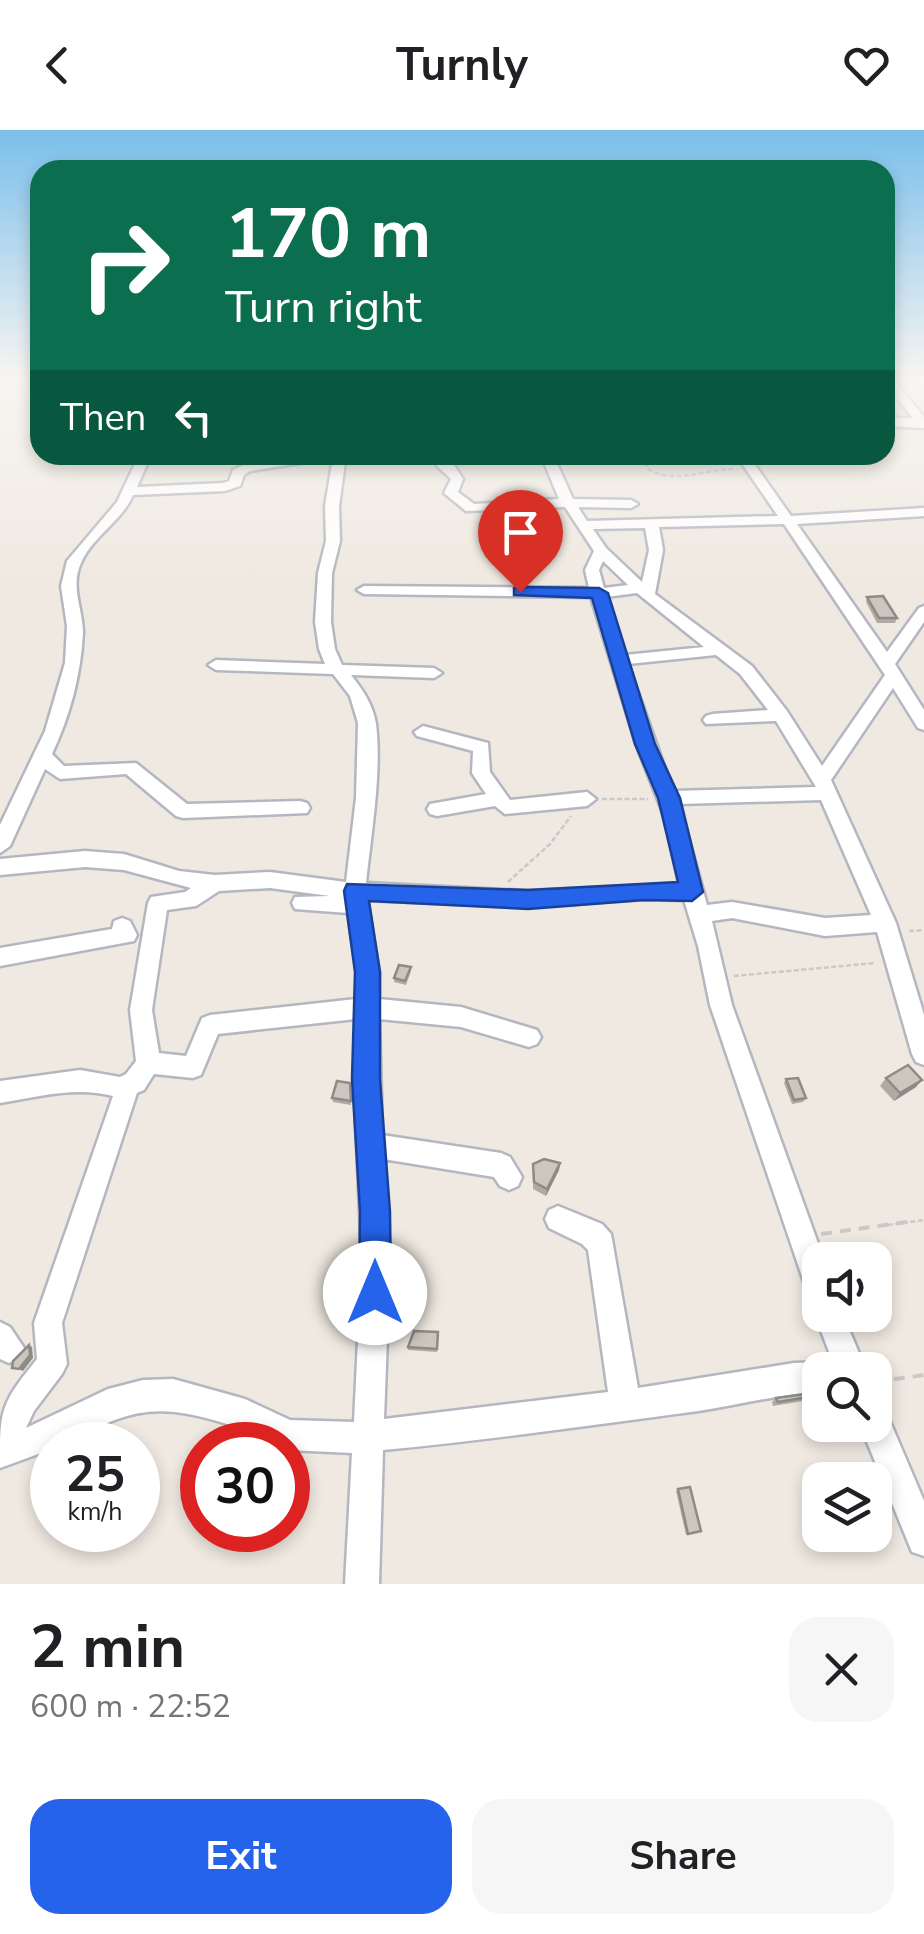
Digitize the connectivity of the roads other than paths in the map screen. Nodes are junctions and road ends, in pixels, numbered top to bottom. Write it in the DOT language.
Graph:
graph roads {
  1 [pos="141,465"];
  2 [pos="241,465"];
  3 [pos="338,465"];
  4 [pos="444,465"];
  5 [pos="552,465"];
  6 [pos="749,465"];
  7 [pos="130,491"];
  8 [pos="569,504"];
  9 [pos="631,504"];
  10 [pos="924,512"];
  11 [pos="790,520"];
  12 [pos="654,523"];
  13 [pos="586,525"];
  14 [pos="677,536"];
  15 [pos="601,552"];
  16 [pos="364,590"];
  17 [pos="644,591"];
  18 [pos="599,593"];
  19 [pos="924,611"];
  20 [pos="719,650"];
  21 [pos="621,660"];
  22 [pos="216,665"];
  23 [pos="890,669"];
  24 [pos="338,670"];
  25 [pos="434,673"];
  26 [pos="782,715"];
  27 [pos="712,720"];
  28 [pos="924,724"];
  29 [pos="423,732"];
  30 [pos="44,756"];
  31 [pos="825,787"];
  32 [pos="669,798"];
  33 [pos="499,799"];
  34 [pos="587,799"];
  35 [pos="300,808"];
  36 [pos="437,809"];
  37 [pos="0,846"];
  38 [pos="0,867"];
  39 [pos="163,874"];
  40 [pos="214,883"];
  41 [pos="692,892"];
  42 [pos="356,898"];
  43 [pos="162,903"];
  44 [pos="302,903"];
  45 [pos="698,915"];
  46 [pos="885,924"];
  47 [pos="122,926"];
  48 [pos="0,957"];
  49 [pos="369,1008"];
  50 [pos="529,1038"];
  51 [pos="924,1054"];
  52 [pos="148,1063"];
  53 [pos="120,1088"];
  54 [pos="0,1092"];
  55 [pos="370,1145"];
  56 [pos="509,1177"];
  57 [pos="558,1219"];
  58 [pos="806,1242"];
  59 [pos="802,1378"];
  60 [pos="626,1402"];
  61 [pos="366,1436"];
  62 [pos="883,1442"];
  63 [pos="0,1450"];
  64 [pos="924,1540"];
  65 [pos="362,1584"];
  1 -- 7 [label="street"];
  2 -- 7 [label="street"];
  3 -- 24 [label="street"];
  4 -- 8 [label="street"];
  5 -- 8 [label="street"];
  6 -- 11 [label="street"];
  7 -- 30 [label="street"];
  8 -- 9 [label="street"];
  8 -- 13 [label="street"];
  10 -- 11 [label="street"];
  11 -- 12 [label="street"];
  11 -- 23 [label="street"];
  12 -- 13 [label="street"];
  12 -- 14 [label="street"];
  12 -- 17 [label="street"];
  13 -- 15 [label="street"];
  15 -- 17 [label="street"];
  15 -- 18 [label="street"];
  16 -- 18 [label="street"];
  17 -- 18 [label="street"];
  17 -- 20 [label="street"];
  18 -- 21 [label="street"];
  19 -- 23 [label="street"];
  20 -- 21 [label="street"];
  20 -- 26 [label="street"];
  21 -- 32 [label="street"];
  22 -- 24 [label="street"];
  23 -- 28 [label="street"];
  23 -- 31 [label="street"];
  24 -- 25 [label="street"];
  24 -- 42 [label="street"];
  26 -- 27 [label="street"];
  26 -- 31 [label="street"];
  29 -- 33 [label="street"];
  30 -- 35 [label="street"];
  30 -- 37 [label="street"];
  31 -- 32 [label="street"];
  31 -- 46 [label="street"];
  32 -- 41 [label="street"];
  33 -- 34 [label="street"];
  33 -- 36 [label="street"];
  38 -- 39 [label="street"];
  39 -- 40 [label="street"];
  39 -- 43 [label="street"];
  40 -- 42 [label="street"];
  40 -- 43 [label="street"];
  41 -- 42 [label="street"];
  41 -- 45 [label="street"];
  42 -- 44 [label="street"];
  42 -- 49 [label="street"];
  43 -- 52 [label="street"];
  45 -- 46 [label="street"];
  45 -- 58 [label="street"];
  46 -- 51 [label="street"];
  47 -- 48 [label="street"];
  49 -- 50 [label="street"];
  49 -- 52 [label="street"];
  49 -- 55 [label="street"];
  52 -- 53 [label="street"];
  53 -- 54 [label="street"];
  53 -- 63 [label="street"];
  55 -- 56 [label="street"];
  55 -- 61 [label="street"];
  57 -- 60 [label="street"];
  59 -- 60 [label="street"];
  60 -- 61 [label="street"];
  61 -- 63 [label="street"];
  61 -- 65 [label="street"];
  62 -- 64 [label="street"];
}
